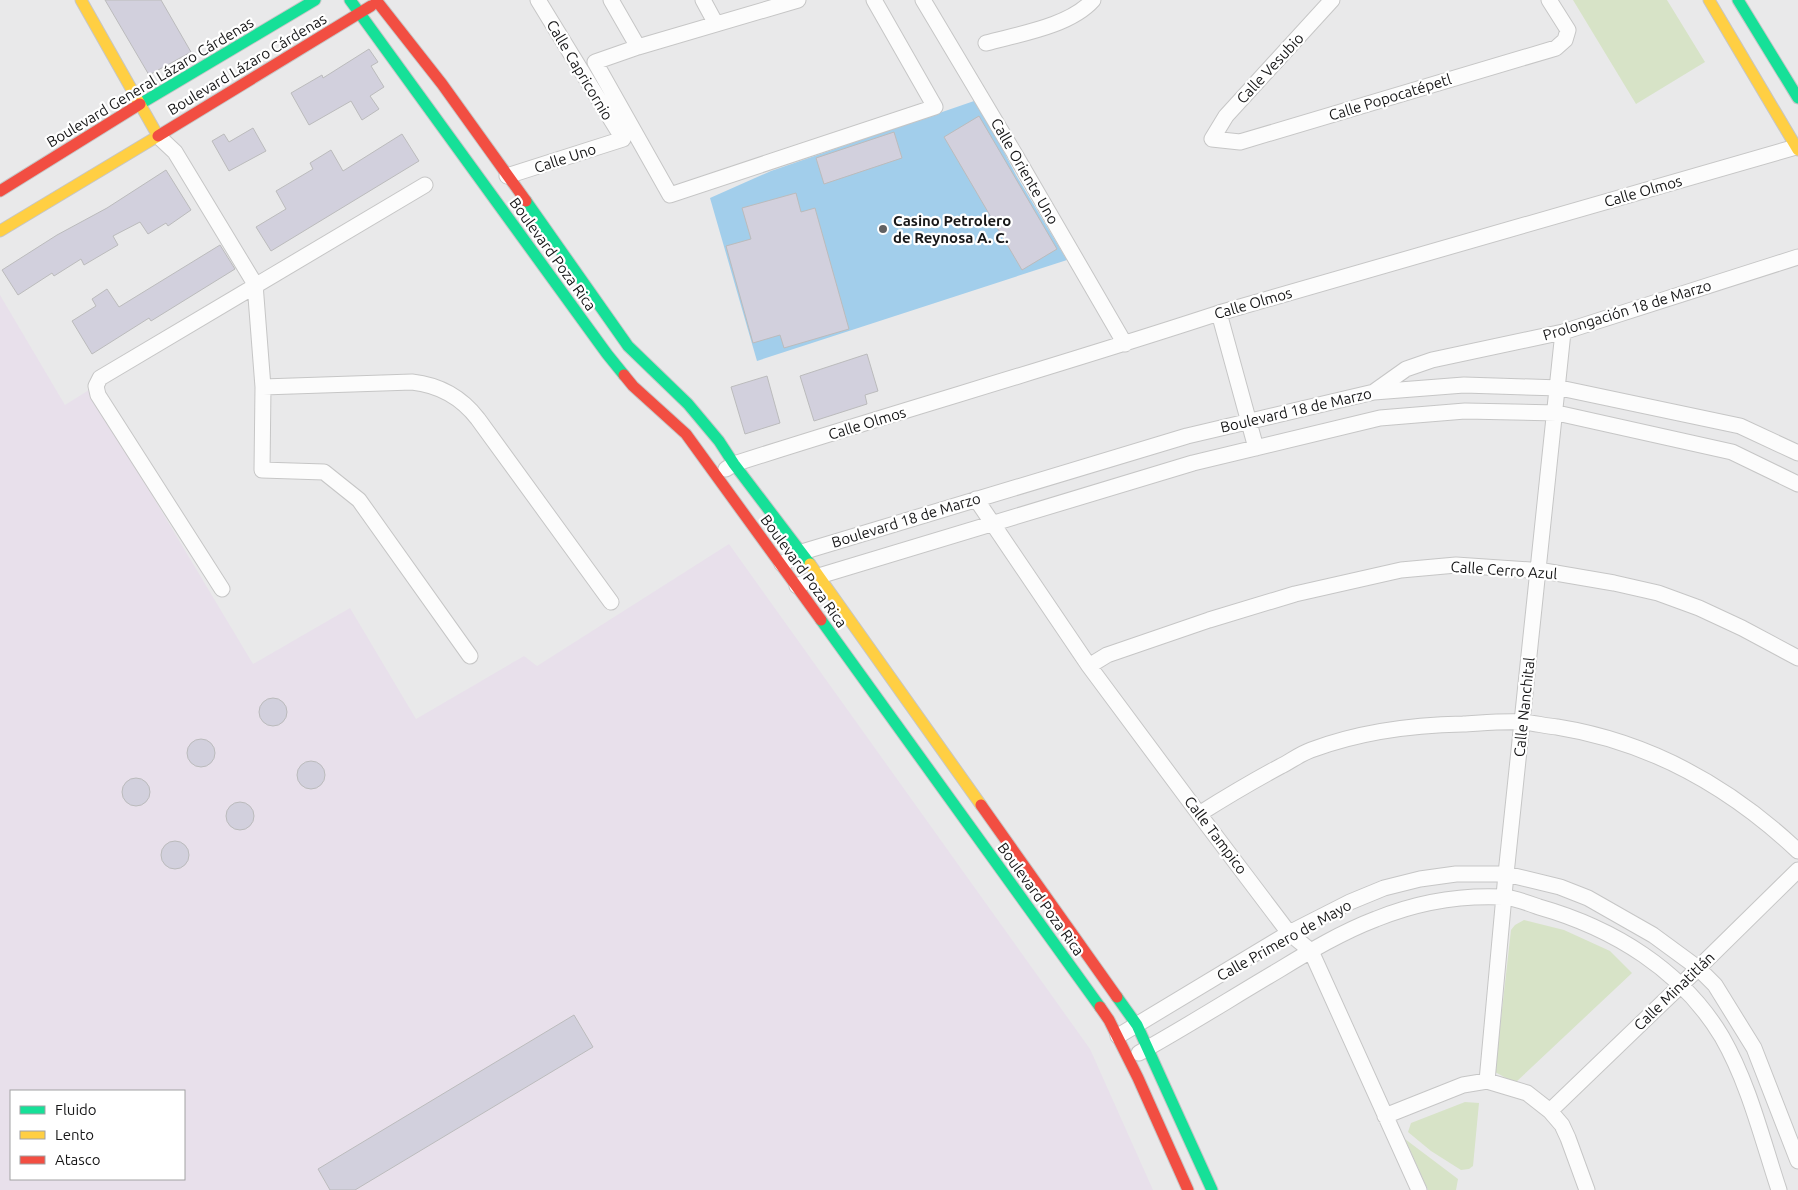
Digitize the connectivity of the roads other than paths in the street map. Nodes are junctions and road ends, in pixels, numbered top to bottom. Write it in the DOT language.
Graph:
graph roads {
  1 [pos="81,0"];
  2 [pos="316,0"];
  3 [pos="350,0"];
  4 [pos="538,0"];
  5 [pos="612,0"];
  6 [pos="702,0"];
  7 [pos="798,0"];
  8 [pos="874,0"];
  9 [pos="923,0"];
  10 [pos="1093,0"];
  11 [pos="1332,0"];
  12 [pos="1549,0"];
  13 [pos="1709,0"];
  14 [pos="1738,0"];
  15 [pos="377,1"];
  16 [pos="360,13"];
  17 [pos="716,24"];
  18 [pos="986,43"];
  19 [pos="638,47"];
  20 [pos="1798,98"];
  21 [pos="140,104"];
  22 [pos="158,136"];
  23 [pos="623,139"];
  24 [pos="1212,139"];
  25 [pos="1797,149"];
  26 [pos="507,176"];
  27 [pos="425,185"];
  28 [pos="0,191"];
  29 [pos="0,231"];
  30 [pos="1798,257"];
  31 [pos="255,284"];
  32 [pos="1219,313"];
  33 [pos="1563,332"];
  34 [pos="1125,344"];
  35 [pos="263,387"];
  36 [pos="1558,388"];
  37 [pos="1374,392"];
  38 [pos="1555,413"];
  39 [pos="1250,421"];
  40 [pos="1256,448"];
  41 [pos="1798,453"];
  42 [pos="734,464"];
  43 [pos="716,475"];
  44 [pos="1798,484"];
  45 [pos="976,499"];
  46 [pos="992,524"];
  47 [pos="802,552"];
  48 [pos="782,564"];
  49 [pos="1538,571"];
  50 [pos="819,576"];
  51 [pos="797,586"];
  52 [pos="222,589"];
  53 [pos="611,602"];
  54 [pos="470,656"];
  55 [pos="1798,658"];
  56 [pos="1089,666"];
  57 [pos="1522,722"];
  58 [pos="1199,814"];
  59 [pos="1798,851"];
  60 [pos="1798,870"];
  61 [pos="1506,874"];
  62 [pos="1505,897"];
  63 [pos="1290,933"];
  64 [pos="1311,951"];
  65 [pos="1698,968"];
  66 [pos="1681,985"];
  67 [pos="1137,1024"];
  68 [pos="1118,1036"];
  69 [pos="1148,1048"];
  70 [pos="1129,1058"];
  71 [pos="1487,1082"];
  72 [pos="1550,1111"];
  73 [pos="1385,1116"];
  74 [pos="1190,1141"];
  75 [pos="1170,1149"];
  76 [pos="1798,1161"];
  77 [pos="1188,1190"];
  78 [pos="1212,1190"];
  79 [pos="1419,1190"];
  80 [pos="1587,1190"];
  81 [pos="1779,1190"];
  1 -- 21 [label="main road"];
  2 -- 21 [label="main road, Boulevard General Lázaro Cárdenas"];
  3 -- 16 [label="main road, Boulevard Poza Rica"];
  4 -- 23 [label="street, Calle Capricornio"];
  5 -- 19 [label="street"];
  6 -- 17 [label="street"];
  7 -- 17 [label="street"];
  8 -- 19 [label="street"];
  9 -- 34 [label="street, Calle Oriente Uno"];
  10 -- 18 [label="street"];
  11 -- 24 [label="street, Calle Vesubio"];
  12 -- 24 [label="street, Calle Popocatépetl"];
  13 -- 25 [label="main road"];
  14 -- 20 [label="main road"];
  15 -- 16 [label="main road, Boulevard Lázaro Cárdenas"];
  15 -- 26 [label="main road, Boulevard Poza Rica"];
  16 -- 22 [label="main road, Boulevard Lázaro Cárdenas"];
  16 -- 43 [label="main road, Boulevard Poza Rica"];
  17 -- 19 [label="street"];
  21 -- 22 [label="main road"];
  21 -- 28 [label="main road, Boulevard General Lázaro Cárdenas"];
  22 -- 29 [label="main road"];
  22 -- 31 [label="street"];
  23 -- 26 [label="street, Calle Uno"];
  25 -- 32 [label="street, Calle Olmos"];
  26 -- 42 [label="main road, Boulevard Poza Rica"];
  27 -- 31 [label="street"];
  30 -- 33 [label="street, Prolongación 18 de Marzo"];
  31 -- 35 [label="street"];
  31 -- 52 [label="street"];
  32 -- 34 [label="street, Calle Olmos"];
  32 -- 39 [label="street"];
  33 -- 36 [label="street, Calle Nanchital"];
  33 -- 37 [label="street, Prolongación 18 de Marzo"];
  34 -- 42 [label="street, Calle Olmos"];
  35 -- 53 [label="street"];
  35 -- 54 [label="street"];
  36 -- 37 [label="street, Boulevard 18 de Marzo"];
  36 -- 38 [label="street, Calle Nanchital"];
  36 -- 41 [label="street, Boulevard 18 de Marzo"];
  37 -- 39 [label="street, Boulevard 18 de Marzo"];
  38 -- 40 [label="street, Boulevard 18 de Marzo"];
  38 -- 44 [label="street, Boulevard 18 de Marzo"];
  38 -- 49 [label="street, Calle Nanchital"];
  39 -- 40 [label="street"];
  39 -- 45 [label="street, Boulevard 18 de Marzo"];
  40 -- 46 [label="street, Boulevard 18 de Marzo"];
  42 -- 43 [label="street, Calle Olmos"];
  42 -- 47 [label="main road, Boulevard Poza Rica"];
  43 -- 48 [label="main road, Boulevard Poza Rica"];
  45 -- 46 [label="street, Calle Tampico"];
  45 -- 47 [label="street, Boulevard 18 de Marzo"];
  46 -- 50 [label="street, Boulevard 18 de Marzo"];
  46 -- 56 [label="street, Calle Tampico"];
  47 -- 48 [label="street, Boulevard 18 de Marzo"];
  47 -- 50 [label="main road, Boulevard Poza Rica"];
  48 -- 51 [label="main road, Boulevard Poza Rica"];
  49 -- 55 [label="street, Calle Cerro Azul"];
  49 -- 56 [label="street, Calle Cerro Azul"];
  49 -- 57 [label="street, Calle Nanchital"];
  50 -- 51 [label="street, Boulevard 18 de Marzo"];
  50 -- 67 [label="main road, Boulevard Poza Rica"];
  51 -- 68 [label="main road, Boulevard Poza Rica"];
  56 -- 58 [label="street, Calle Tampico"];
  57 -- 58 [label="street"];
  57 -- 59 [label="street"];
  57 -- 61 [label="street, Calle Nanchital"];
  58 -- 63 [label="street, Calle Tampico"];
  60 -- 65 [label="street, Calle Minatitlán"];
  61 -- 62 [label="street, Calle Nanchital"];
  61 -- 63 [label="street, Calle Primero de Mayo"];
  61 -- 65 [label="street, Calle Primero de Mayo"];
  62 -- 64 [label="street, Calle Primero de Mayo"];
  62 -- 66 [label="street, Calle Primero de Mayo"];
  62 -- 71 [label="street, Calle Nanchital"];
  63 -- 64 [label="street, Calle Tampico"];
  63 -- 67 [label="street, Calle Primero de Mayo"];
  64 -- 69 [label="street, Calle Primero de Mayo"];
  64 -- 73 [label="street, Calle Tampico"];
  65 -- 66 [label="street, Calle Minatitlán"];
  65 -- 76 [label="street, Calle Primero de Mayo"];
  66 -- 72 [label="street, Calle Minatitlán"];
  66 -- 81 [label="street, Calle Primero de Mayo"];
  67 -- 68 [label="street, Calle Primero de Mayo"];
  67 -- 69 [label="main road, Boulevard Poza Rica"];
  68 -- 70 [label="main road, Boulevard Poza Rica"];
  69 -- 70 [label="street, Calle Primero de Mayo"];
  69 -- 74 [label="main road, Boulevard Poza Rica"];
  70 -- 75 [label="main road, Boulevard Poza Rica"];
  71 -- 72 [label="street"];
  71 -- 73 [label="street"];
  72 -- 80 [label="street"];
  73 -- 79 [label="street, Calle Tampico"];
  74 -- 75 [label="main road"];
  74 -- 78 [label="main road, Boulevard Poza Rica"];
  75 -- 77 [label="main road, Boulevard Poza Rica"];
}
